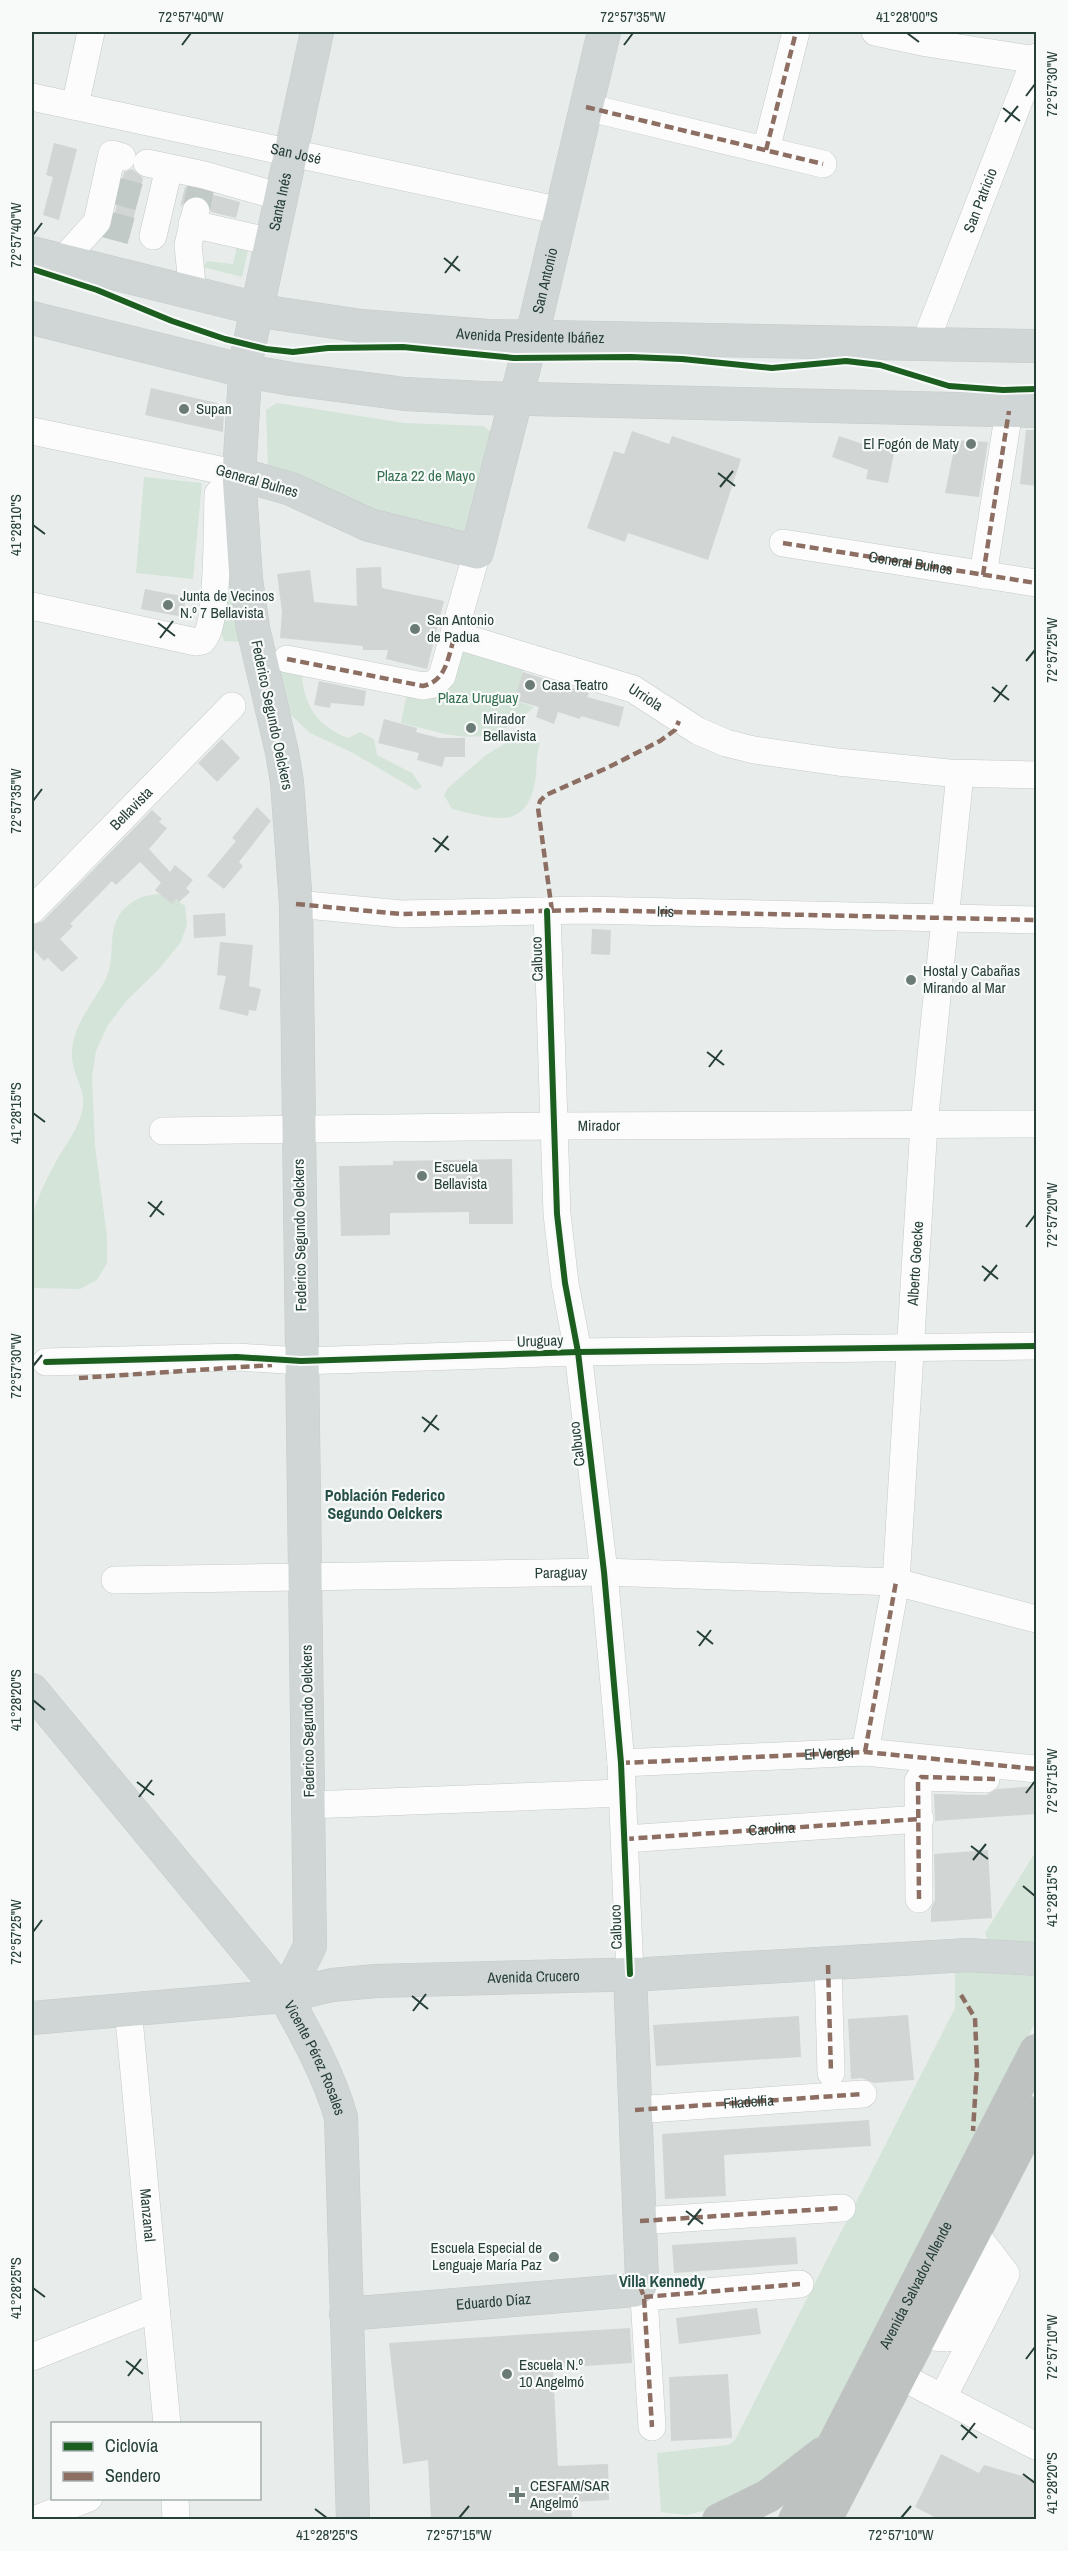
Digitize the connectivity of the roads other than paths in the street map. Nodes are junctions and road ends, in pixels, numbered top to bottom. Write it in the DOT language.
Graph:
graph roads {
  1 [pos="91,32"];
  2 [pos="317,32"];
  3 [pos="604,32"];
  4 [pos="796,32"];
  5 [pos="875,32"];
  6 [pos="1036,59"];
  7 [pos="32,97"];
  8 [pos="75,106"];
  9 [pos="586,107"];
  10 [pos="213,136"];
  11 [pos="766,150"];
  12 [pos="291,153"];
  13 [pos="146,162"];
  14 [pos="823,164"];
  15 [pos="129,194"];
  16 [pos="281,197"];
  17 [pos="196,208"];
  18 [pos="561,211"];
  19 [pos="122,228"];
  20 [pos="272,242"];
  21 [pos="47,257"];
  22 [pos="193,294"];
  23 [pos="256,309"];
  24 [pos="32,318"];
  25 [pos="532,336"];
  26 [pos="925,343"];
  27 [pos="1036,346"];
  28 [pos="244,371"];
  29 [pos="516,399"];
  30 [pos="1023,411"];
  31 [pos="32,431"];
  32 [pos="239,474"];
  33 [pos="783,543"];
  34 [pos="477,552"];
  35 [pos="983,576"];
  36 [pos="1036,584"];
  37 [pos="32,606"];
  38 [pos="455,634"];
  39 [pos="287,659"];
  40 [pos="232,706"];
  41 [pos="960,774"];
  42 [pos="1036,776"];
  43 [pos="296,904"];
  44 [pos="32,910"];
  45 [pos="547,911"];
  46 [pos="946,916"];
  47 [pos="1036,920"];
  48 [pos="924,1124"];
  49 [pos="1036,1124"];
  50 [pos="553,1126"];
  51 [pos="298,1130"];
  52 [pos="163,1131"];
  53 [pos="1036,1347"];
  54 [pos="909,1348"];
  55 [pos="578,1352"];
  56 [pos="301,1361"];
  57 [pos="45,1362"];
  58 [pos="79,1378"];
  59 [pos="604,1572"];
  60 [pos="306,1578"];
  61 [pos="116,1580"];
  62 [pos="896,1582"];
  63 [pos="1036,1619"];
  64 [pos="32,1690"];
  65 [pos="865,1752"];
  66 [pos="621,1763"];
  67 [pos="1036,1769"];
  68 [pos="995,1779"];
  69 [pos="622,1793"];
  70 [pos="309,1804"];
  71 [pos="920,1819"];
  72 [pos="625,1839"];
  73 [pos="919,1899"];
  74 [pos="1036,1959"];
  75 [pos="828,1965"];
  76 [pos="630,1974"];
  77 [pos="285,1996"];
  78 [pos="128,2008"];
  79 [pos="32,2018"];
  80 [pos="1036,2051"];
  81 [pos="831,2073"];
  82 [pos="863,2094"];
  83 [pos="635,2110"];
  84 [pos="1036,2113"];
  85 [pos="842,2208"];
  86 [pos="640,2221"];
  87 [pos="982,2243"];
  88 [pos="800,2284"];
  89 [pos="642,2292"];
  90 [pos="156,2308"];
  91 [pos="346,2314"];
  92 [pos="32,2357"];
  93 [pos="900,2376"];
  94 [pos="943,2397"];
  95 [pos="167,2422"];
  96 [pos="652,2427"];
  97 [pos="835,2443"];
  98 [pos="1036,2446"];
  99 [pos="86,2500"];
  100 [pos="174,2500"];
  101 [pos="830,2515"];
  102 [pos="34,2520"];
  103 [pos="176,2520"];
  104 [pos="353,2520"];
  105 [pos="719,2520"];
  106 [pos="795,2520"];
  1 -- 8 [label="street"];
  2 -- 12 [label="main road, Santa Inés"];
  3 -- 9 [label="main road, San Antonio"];
  4 -- 11 [label="street"];
  5 -- 6 [label="street"];
  6 -- 26 [label="street, San Patricio"];
  7 -- 8 [label="street, San José"];
  8 -- 10 [label="street, San José"];
  9 -- 11 [label="street"];
  9 -- 18 [label="main road, San Antonio"];
  10 -- 12 [label="street, San José"];
  10 -- 17 [label="street"];
  11 -- 14 [label="street"];
  12 -- 16 [label="main road, Santa Inés"];
  12 -- 18 [label="street, San José"];
  13 -- 15 [label="street"];
  13 -- 15 [label="street"];
  13 -- 17 [label="street"];
  15 -- 19 [label="street"];
  15 -- 19 [label="street"];
  16 -- 17 [label="street"];
  16 -- 20 [label="main road, Santa Inés"];
  17 -- 19 [label="street"];
  17 -- 20 [label="street"];
  17 -- 22 [label="street"];
  18 -- 25 [label="main road, San Antonio"];
  19 -- 21 [label="street"];
  20 -- 23 [label="main road, Santa Inés"];
  21 -- 22 [label="main road, Avenida Presidente Ibáñez"];
  22 -- 23 [label="main road, Avenida Presidente Ibáñez"];
  23 -- 25 [label="main road, Avenida Presidente Ibáñez"];
  23 -- 28 [label="main road, Santa Inés"];
  24 -- 28 [label="main road"];
  25 -- 26 [label="main road, Avenida Presidente Ibáñez"];
  25 -- 29 [label="main road, San Antonio"];
  26 -- 27 [label="main road, Avenida Presidente Ibáñez"];
  28 -- 29 [label="main road"];
  28 -- 32 [label="main road, Federico Segundo Oelckers"];
  29 -- 30 [label="main road"];
  29 -- 34 [label="main road, San Antonio"];
  30 -- 35 [label="street"];
  31 -- 32 [label="street, General Bulnes"];
  32 -- 34 [label="main road, General Bulnes"];
  32 -- 37 [label="street"];
  32 -- 43 [label="main road, Federico Segundo Oelckers"];
  33 -- 35 [label="street, General Bulnes"];
  34 -- 38 [label="street, San Antonio"];
  35 -- 36 [label="street, General Bulnes"];
  38 -- 39 [label="street"];
  38 -- 41 [label="street, Urriola"];
  40 -- 44 [label="street, Bellavista"];
  41 -- 42 [label="street, Urriola"];
  41 -- 46 [label="street, Alberto Goecke"];
  43 -- 45 [label="street, Iris"];
  43 -- 51 [label="main road, Federico Segundo Oelckers"];
  45 -- 46 [label="street, Iris"];
  45 -- 50 [label="street, Calbuco"];
  46 -- 47 [label="street, Iris"];
  46 -- 48 [label="street, Alberto Goecke"];
  48 -- 49 [label="street, Mirador"];
  48 -- 50 [label="street, Mirador"];
  48 -- 54 [label="street, Alberto Goecke"];
  50 -- 51 [label="street, Mirador"];
  50 -- 55 [label="street, Calbuco"];
  51 -- 52 [label="street, Mirador"];
  51 -- 56 [label="main road, Federico Segundo Oelckers"];
  53 -- 54 [label="street, Uruguay"];
  54 -- 55 [label="street, Uruguay"];
  54 -- 62 [label="street, Alberto Goecke"];
  55 -- 56 [label="street, Uruguay"];
  55 -- 59 [label="street, Calbuco"];
  56 -- 57 [label="street, Uruguay"];
  56 -- 58 [label="street, Uruguay"];
  56 -- 60 [label="main road, Federico Segundo Oelckers"];
  59 -- 60 [label="street, Paraguay"];
  59 -- 62 [label="street, Paraguay"];
  59 -- 66 [label="street, Calbuco"];
  60 -- 61 [label="street, Paraguay"];
  60 -- 70 [label="main road, Federico Segundo Oelckers"];
  62 -- 63 [label="street, Paraguay"];
  62 -- 65 [label="street, Alberto Goecke"];
  64 -- 77 [label="main road, Vicente Pérez Rosales"];
  65 -- 66 [label="street, El Vergel"];
  65 -- 67 [label="street, El Vergel"];
  66 -- 69 [label="street, Calbuco"];
  68 -- 71 [label="street"];
  69 -- 70 [label="street"];
  69 -- 72 [label="street, Calbuco"];
  70 -- 77 [label="main road, Federico Segundo Oelckers"];
  71 -- 72 [label="street, Carolina"];
  71 -- 73 [label="street"];
  72 -- 76 [label="street, Calbuco"];
  74 -- 75 [label="main road, Avenida Crucero"];
  75 -- 76 [label="main road, Avenida Crucero"];
  75 -- 81 [label="street"];
  76 -- 77 [label="main road, Avenida Crucero"];
  76 -- 83 [label="main road, Calbuco"];
  77 -- 78 [label="main road, Avenida Crucero"];
  77 -- 91 [label="main road, Vicente Pérez Rosales"];
  78 -- 79 [label="main road, Avenida Crucero"];
  78 -- 90 [label="street, Manzanal"];
  80 -- 97 [label="highway, Avenida Salvador Allende"];
  82 -- 83 [label="street, Filadelfia"];
  83 -- 86 [label="main road, Calbuco"];
  84 -- 87 [label="highway, Avenida Salvador Allende"];
  85 -- 86 [label="street"];
  86 -- 89 [label="main road, Calbuco"];
  87 -- 93 [label="highway, Avenida Salvador Allende"];
  87 -- 94 [label="street"];
  88 -- 89 [label="street, Eduardo Díaz"];
  89 -- 91 [label="main road, Eduardo Díaz"];
  89 -- 96 [label="street, Calbuco"];
  90 -- 92 [label="street"];
  90 -- 95 [label="street, Manzanal"];
  91 -- 104 [label="main road, Vicente Pérez Rosales"];
  93 -- 94 [label="street"];
  93 -- 101 [label="highway, Avenida Salvador Allende"];
  94 -- 98 [label="street"];
  97 -- 105 [label="highway"];
  97 -- 106 [label="highway, Avenida Salvador Allende"];
  99 -- 102 [label="street"];
  100 -- 103 [label="street"];
}
